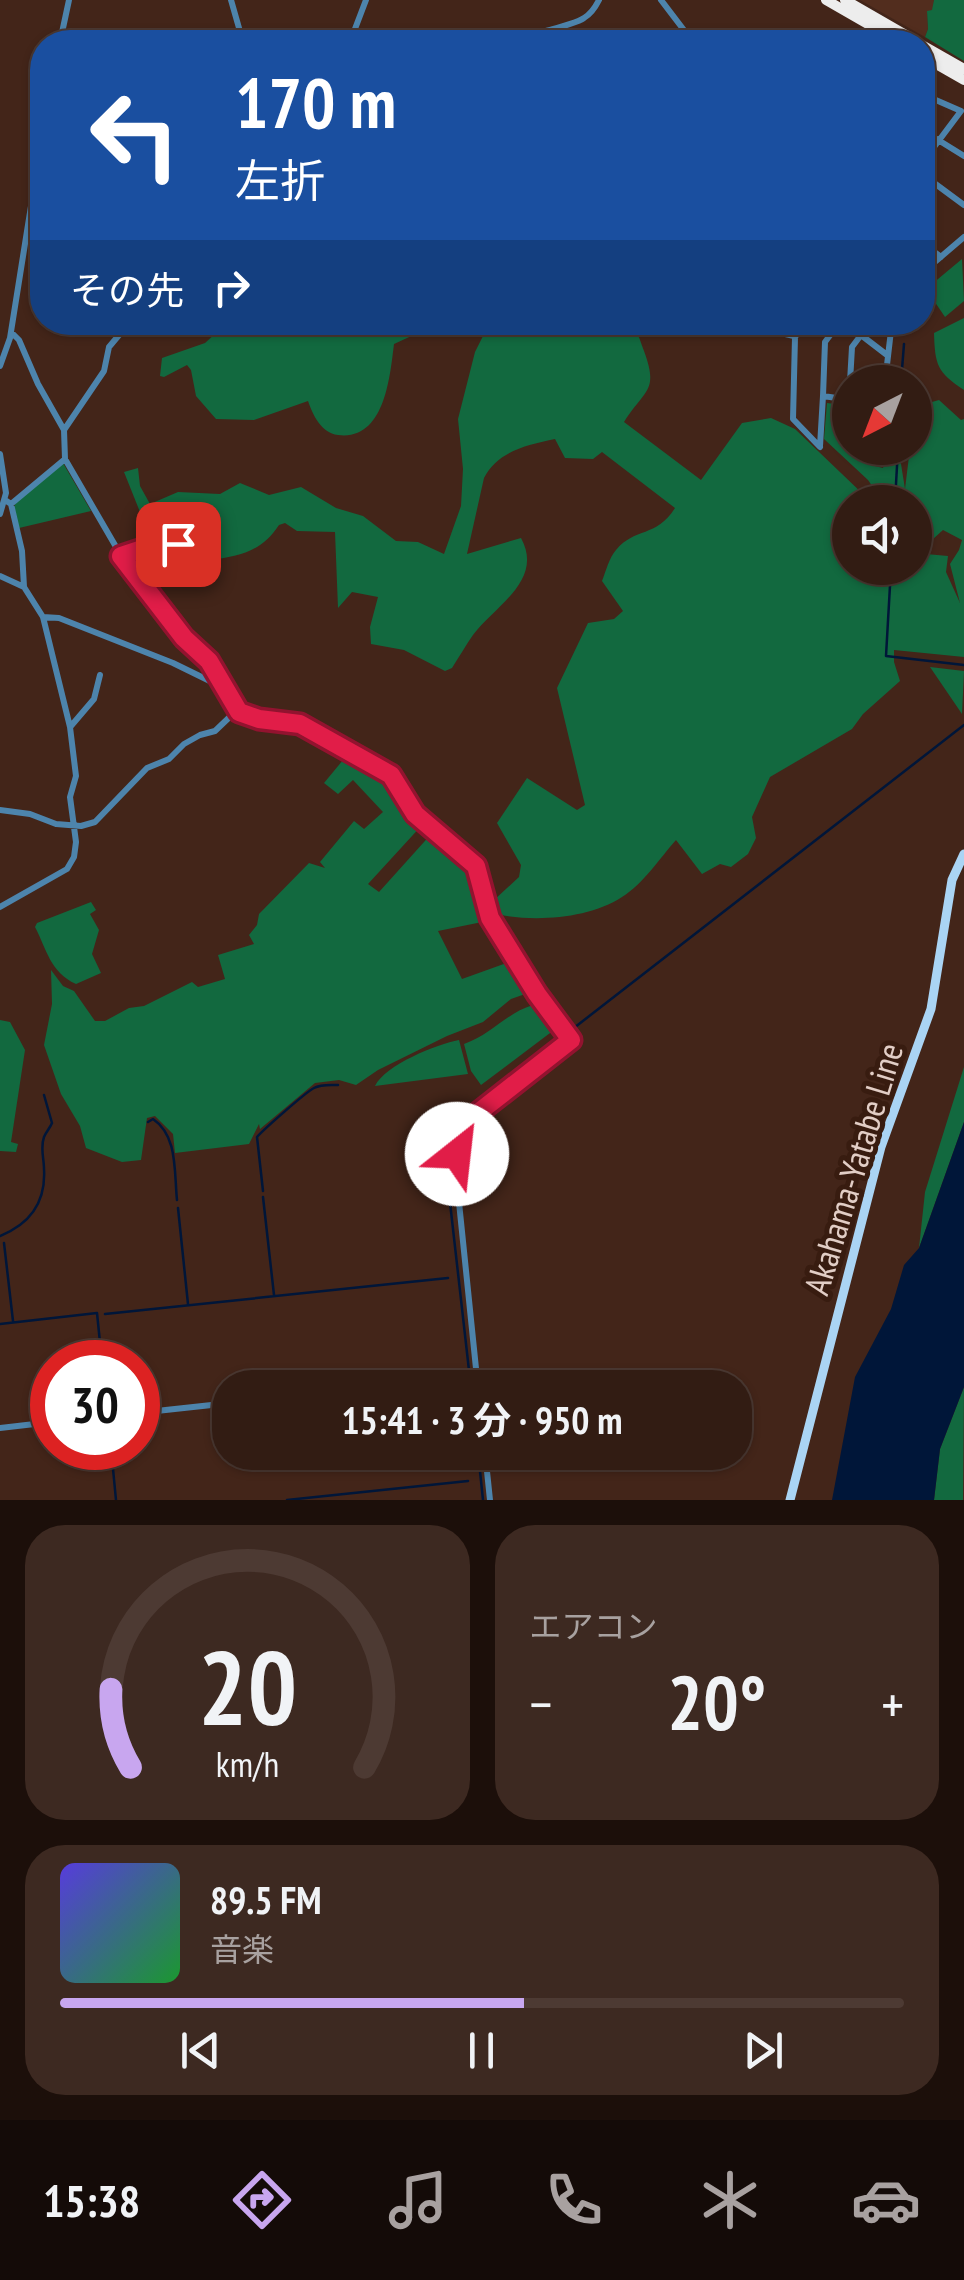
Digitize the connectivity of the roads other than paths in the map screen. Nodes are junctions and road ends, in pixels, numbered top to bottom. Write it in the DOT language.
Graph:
graph roads {
  1 [pos="69,0"];
  2 [pos="231,0"];
  3 [pos="366,0"];
  4 [pos="599,0"];
  5 [pos="661,0"];
  6 [pos="826,0"];
  7 [pos="845,0"];
  8 [pos="63,30"];
  9 [pos="240,30"];
  10 [pos="355,30"];
  11 [pos="545,30"];
  12 [pos="683,30"];
  13 [pos="878,30"];
  14 [pos="896,30"];
  15 [pos="935,53"];
  16 [pos="935,63"];
  17 [pos="964,69"];
  18 [pos="964,80"];
  19 [pos="935,100"];
  20 [pos="935,135"];
  21 [pos="941,138"];
  22 [pos="935,146"];
  23 [pos="963,152"];
  24 [pos="935,184"];
  25 [pos="964,205"];
  26 [pos="30,212"];
  27 [pos="964,237"];
  28 [pos="935,253"];
  29 [pos="941,257"];
  30 [pos="935,262"];
  31 [pos="11,332"];
  32 [pos="119,335"];
  33 [pos="790,335"];
  34 [pos="831,335"];
  35 [pos="890,335"];
  36 [pos="795,336"];
  37 [pos="861,336"];
  38 [pos="887,354"];
  39 [pos="851,365"];
  40 [pos="886,365"];
  41 [pos="0,366"];
  42 [pos="823,396"];
  43 [pos="832,397"];
  44 [pos="64,430"];
  45 [pos="0,454"];
  46 [pos="64,458"];
  47 [pos="8,502"];
  48 [pos="0,514"];
  49 [pos="178,544"];
  50 [pos="121,556"];
  51 [pos="0,576"];
  52 [pos="24,587"];
  53 [pos="42,617"];
  54 [pos="100,675"];
  55 [pos="221,686"];
  56 [pos="237,710"];
  57 [pos="70,727"];
  58 [pos="0,810"];
  59 [pos="75,826"];
  60 [pos="964,854"];
  61 [pos="0,907"];
  62 [pos="471,1370"];
  63 [pos="212,1405"];
  64 [pos="160,1411"];
  65 [pos="30,1425"];
  66 [pos="0,1428"];
  67 [pos="487,1470"];
  68 [pos="490,1500"];
  69 [pos="790,1500"];
  1 -- 8 [label="street"];
  2 -- 9 [label="street"];
  3 -- 10 [label="street"];
  4 -- 11 [label="street"];
  5 -- 12 [label="street"];
  6 -- 13 [label="highway"];
  7 -- 14 [label="highway"];
  15 -- 17 [label="highway"];
  16 -- 18 [label="highway"];
  19 -- 21 [label="street"];
  20 -- 21 [label="street"];
  21 -- 22 [label="street"];
  21 -- 23 [label="street"];
  24 -- 25 [label="street"];
  26 -- 31 [label="street"];
  27 -- 29 [label="street"];
  28 -- 29 [label="street"];
  29 -- 30 [label="street"];
  31 -- 41 [label="street"];
  31 -- 44 [label="street"];
  32 -- 44 [label="street"];
  33 -- 36 [label="street"];
  34 -- 42 [label="street"];
  35 -- 38 [label="street"];
  36 -- 42 [label="street"];
  37 -- 38 [label="street"];
  37 -- 39 [label="street"];
  38 -- 40 [label="street"];
  42 -- 43 [label="street"];
  44 -- 46 [label="street"];
  45 -- 47 [label="street"];
  46 -- 47 [label="street"];
  46 -- 50 [label="street"];
  47 -- 48 [label="street"];
  47 -- 52 [label="street"];
  49 -- 50 [label="street"];
  50 -- 55 [label="street"];
  51 -- 52 [label="street"];
  52 -- 53 [label="street"];
  53 -- 55 [label="street"];
  53 -- 57 [label="street"];
  54 -- 57 [label="street"];
  55 -- 56 [label="street"];
  56 -- 59 [label="street"];
  56 -- 62 [label="street"];
  57 -- 59 [label="street"];
  58 -- 59 [label="street"];
  59 -- 61 [label="street"];
  60 -- 69 [label="main road, Akahama-Yatabe Line"];
  63 -- 64 [label="street"];
  65 -- 66 [label="street"];
  67 -- 68 [label="street"];
}
